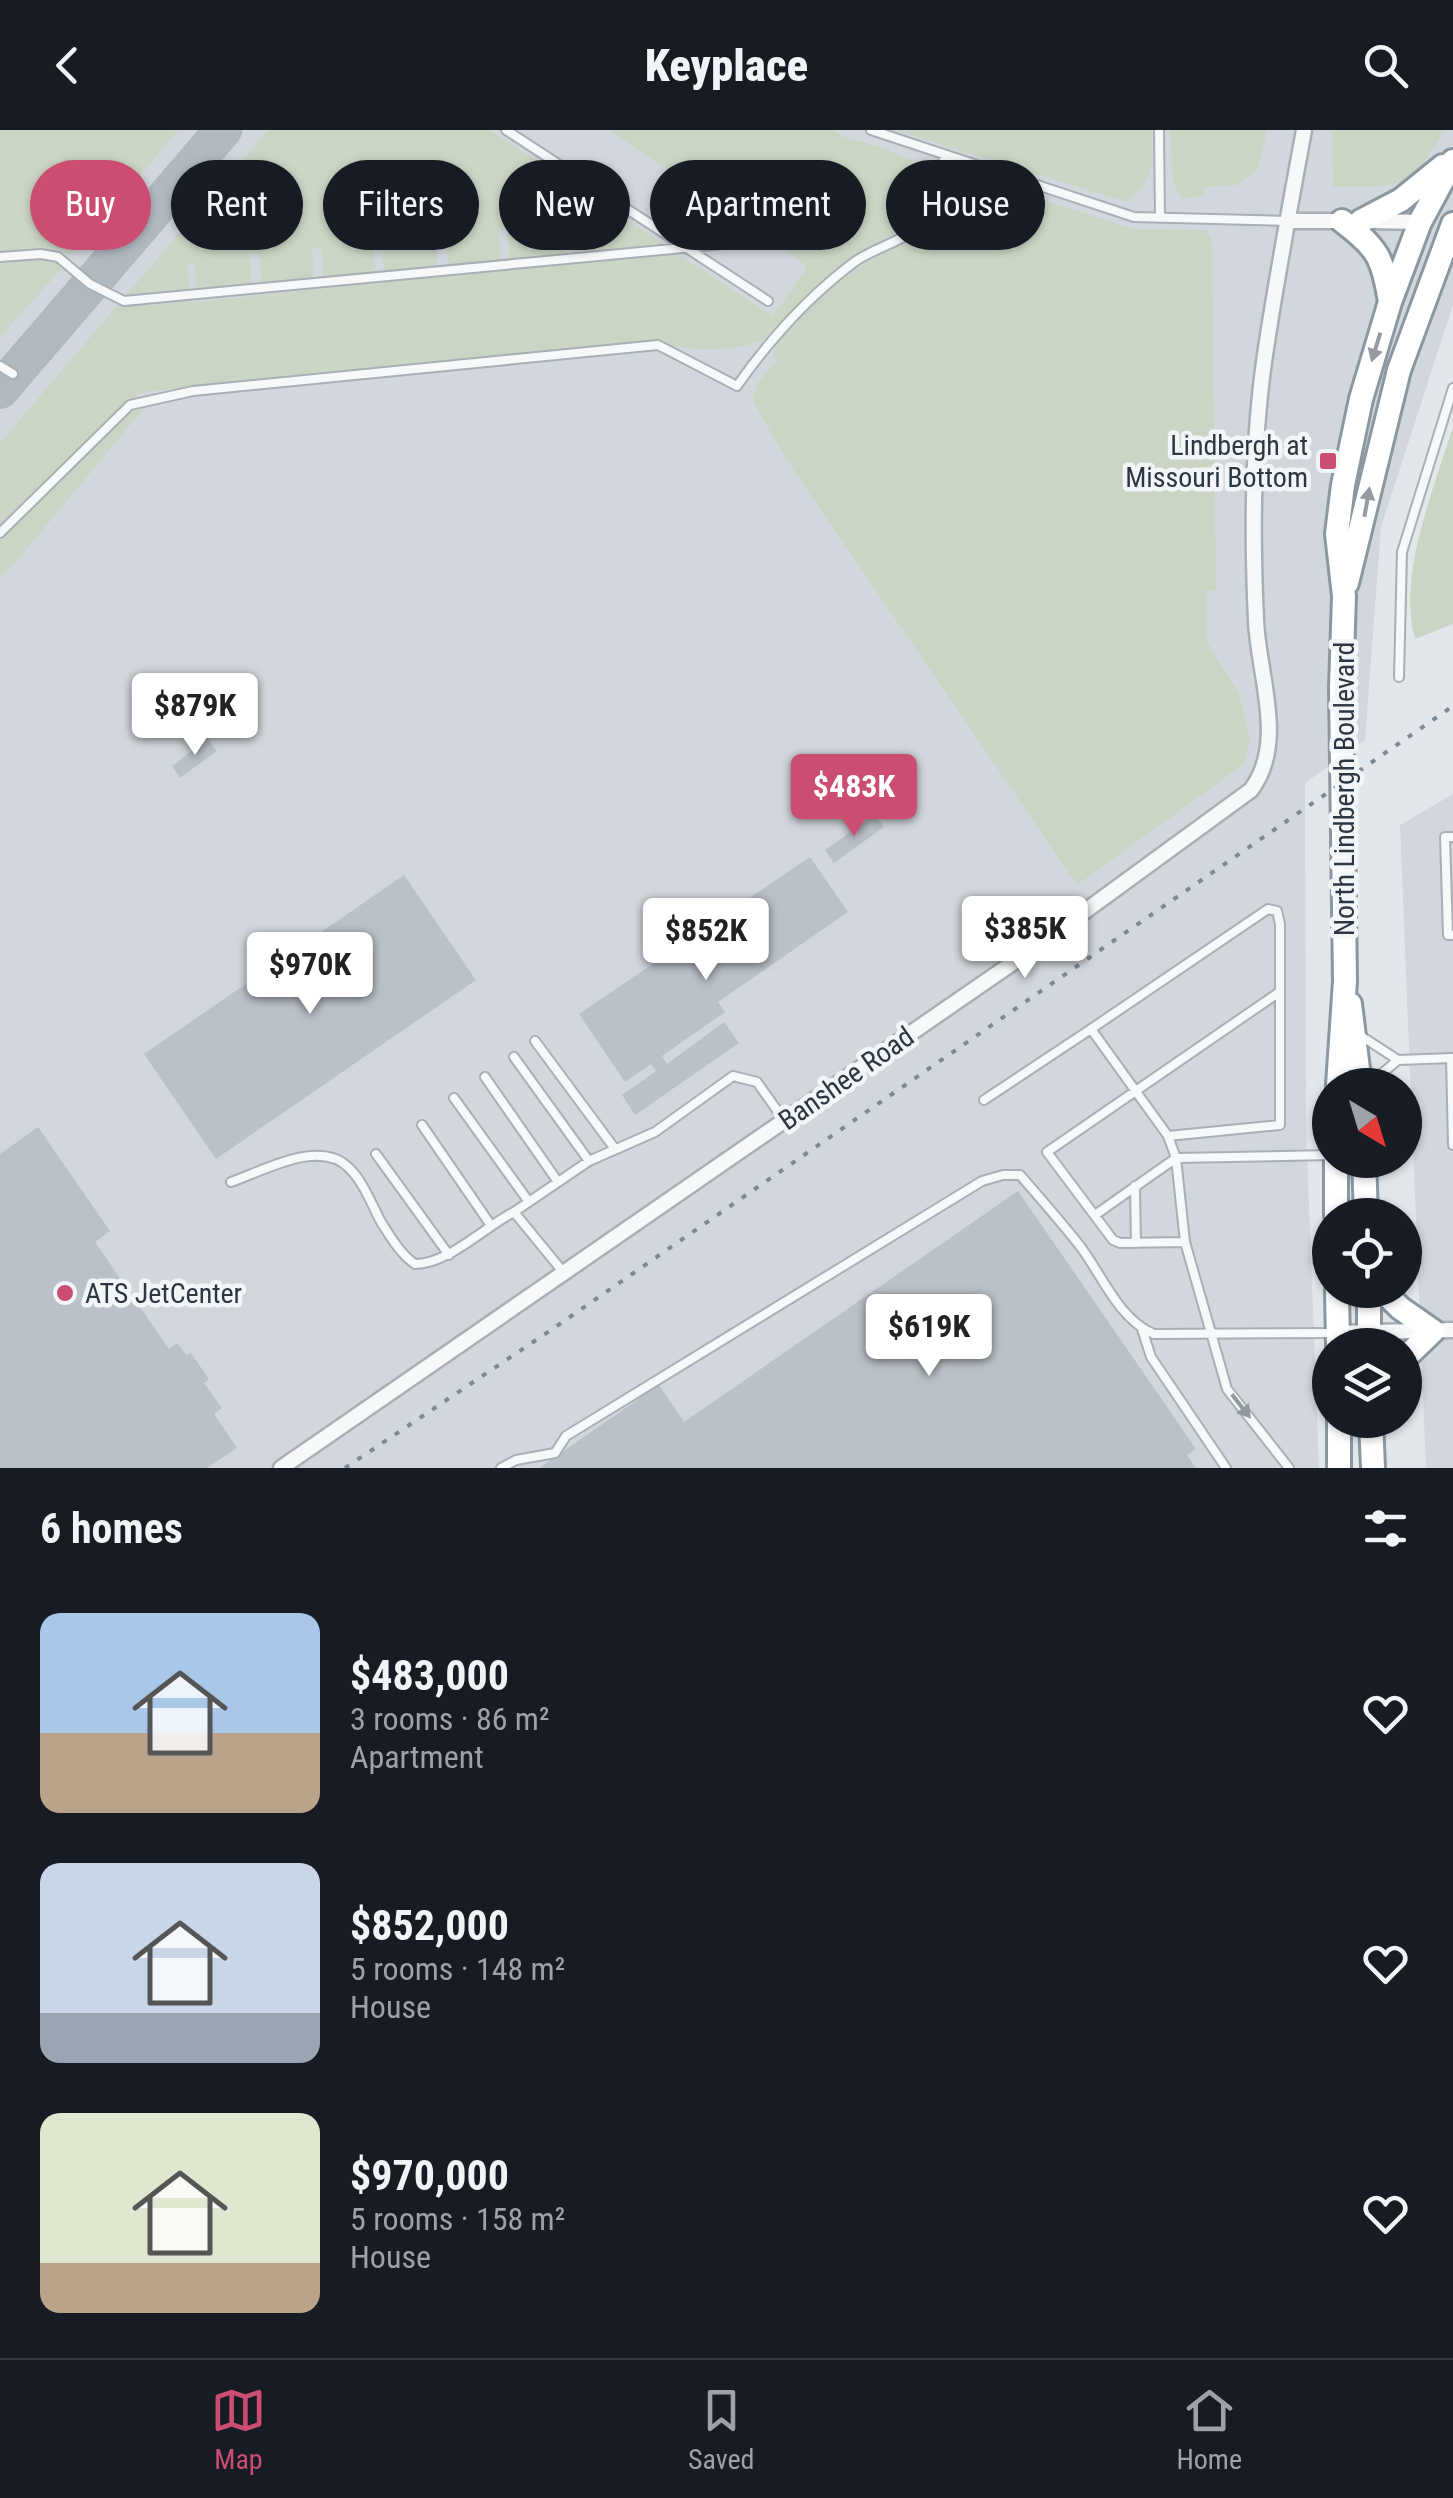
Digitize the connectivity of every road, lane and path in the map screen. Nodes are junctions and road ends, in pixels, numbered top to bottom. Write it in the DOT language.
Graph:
graph roads {
  1 [pos="506,130"];
  2 [pos="871,130"];
  3 [pos="1159,130"];
  4 [pos="1304,130"];
  5 [pos="945,154"];
  6 [pos="1453,159"];
  7 [pos="1160,218"];
  8 [pos="1289,221"];
  9 [pos="1351,221"];
  10 [pos="1420,222"];
  11 [pos="650,224"];
  12 [pos="1453,224"];
  13 [pos="664,250"];
  14 [pos="689,250"];
  15 [pos="0,258"];
  16 [pos="1453,260"];
  17 [pos="1426,292"];
  18 [pos="768,301"];
  19 [pos="1390,302"];
  20 [pos="0,366"];
  21 [pos="13,374"];
  22 [pos="1453,388"];
  23 [pos="0,533"];
  24 [pos="1344,596"];
  25 [pos="1399,677"];
  26 [pos="1453,837"];
  27 [pos="1453,935"];
  28 [pos="1345,981"];
  29 [pos="1278,993"];
  30 [pos="1091,1029"];
  31 [pos="1355,1032"];
  32 [pos="535,1041"];
  33 [pos="514,1056"];
  34 [pos="1452,1058"];
  35 [pos="1398,1060"];
  36 [pos="1338,1068"];
  37 [pos="1358,1068"];
  38 [pos="1388,1068"];
  39 [pos="485,1077"];
  40 [pos="1134,1091"];
  41 [pos="454,1098"];
  42 [pos="984,1100"];
  43 [pos="784,1120"];
  44 [pos="422,1125"];
  45 [pos="1168,1136"];
  46 [pos="1453,1146"];
  47 [pos="616,1149"];
  48 [pos="376,1154"];
  49 [pos="1176,1158"];
  50 [pos="1312,1158"];
  51 [pos="588,1161"];
  52 [pos="232,1182"];
  53 [pos="558,1182"];
  54 [pos="1135,1186"];
  55 [pos="529,1202"];
  56 [pos="514,1212"];
  57 [pos="1095,1215"];
  58 [pos="490,1224"];
  59 [pos="1185,1242"];
  60 [pos="1136,1243"];
  61 [pos="448,1255"];
  62 [pos="564,1274"];
  63 [pos="1400,1308"];
  64 [pos="1142,1329"];
  65 [pos="1443,1331"];
  66 [pos="1214,1334"];
  67 [pos="1312,1338"];
  68 [pos="1422,1346"];
  69 [pos="1338,1438"];
  70 [pos="1372,1438"];
  71 [pos="281,1468"];
  72 [pos="500,1468"];
  73 [pos="1226,1468"];
  74 [pos="1289,1468"];
  75 [pos="1339,1468"];
  76 [pos="1373,1468"];
  1 -- 11 [label="lane"];
  2 -- 5 [label="lane"];
  3 -- 7 [label="lane"];
  4 -- 8 [label="street, Banshee Road"];
  5 -- 7 [label="lane"];
  5 -- 23 [label="lane"];
  6 -- 9 [label="highway"];
  6 -- 10 [label="highway, North Lindbergh Boulevard"];
  7 -- 8 [label="lane"];
  8 -- 9 [label="street"];
  8 -- 43 [label="street, Banshee Road"];
  9 -- 10 [label="street"];
  9 -- 19 [label="highway"];
  10 -- 19 [label="highway, North Lindbergh Boulevard"];
  12 -- 17 [label="highway, North Lindbergh Boulevard"];
  13 -- 15 [label="lane"];
  14 -- 18 [label="lane"];
  16 -- 17 [label="highway"];
  24 -- 17 [label="highway, North Lindbergh Boulevard, one-way"];
  19 -- 24 [label="highway, North Lindbergh Boulevard, one-way"];
  20 -- 21 [label="lane"];
  22 -- 25 [label="lane"];
  24 -- 28 [label="highway, North Lindbergh Boulevard"];
  26 -- 27 [label="lane"];
  28 -- 31 [label="highway, North Lindbergh Boulevard"];
  28 -- 36 [label="highway, North Lindbergh Boulevard"];
  29 -- 30 [label="lane"];
  29 -- 40 [label="lane"];
  29 -- 45 [label="lane"];
  30 -- 40 [label="lane"];
  30 -- 42 [label="lane"];
  31 -- 35 [label="lane"];
  31 -- 37 [label="highway, North Lindbergh Boulevard"];
  32 -- 47 [label="lane"];
  33 -- 51 [label="lane"];
  34 -- 35 [label="lane"];
  34 -- 46 [label="lane"];
  35 -- 38 [label="lane"];
  39 -- 53 [label="lane"];
  40 -- 45 [label="lane"];
  40 -- 57 [label="lane"];
  41 -- 55 [label="lane"];
  43 -- 47 [label="lane"];
  43 -- 62 [label="street, Banshee Road"];
  44 -- 58 [label="lane"];
  45 -- 49 [label="lane"];
  47 -- 51 [label="lane"];
  48 -- 61 [label="lane"];
  49 -- 50 [label="lane"];
  49 -- 54 [label="lane"];
  49 -- 59 [label="lane"];
  51 -- 53 [label="lane"];
  52 -- 61 [label="lane"];
  53 -- 55 [label="lane"];
  54 -- 57 [label="lane"];
  54 -- 60 [label="lane"];
  55 -- 56 [label="lane"];
  56 -- 58 [label="lane"];
  56 -- 62 [label="lane"];
  57 -- 60 [label="lane"];
  58 -- 61 [label="lane"];
  59 -- 60 [label="lane"];
  59 -- 66 [label="lane"];
  62 -- 71 [label="street, Banshee Road"];
  63 -- 65 [label="highway"];
  64 -- 66 [label="lane"];
  64 -- 72 [label="lane"];
  64 -- 73 [label="lane"];
  65 -- 68 [label="highway"];
  66 -- 67 [label="lane"];
  66 -- 74 [label="lane, one-way"];
  69 -- 75 [label="highway"];
  70 -- 76 [label="highway"];
}
